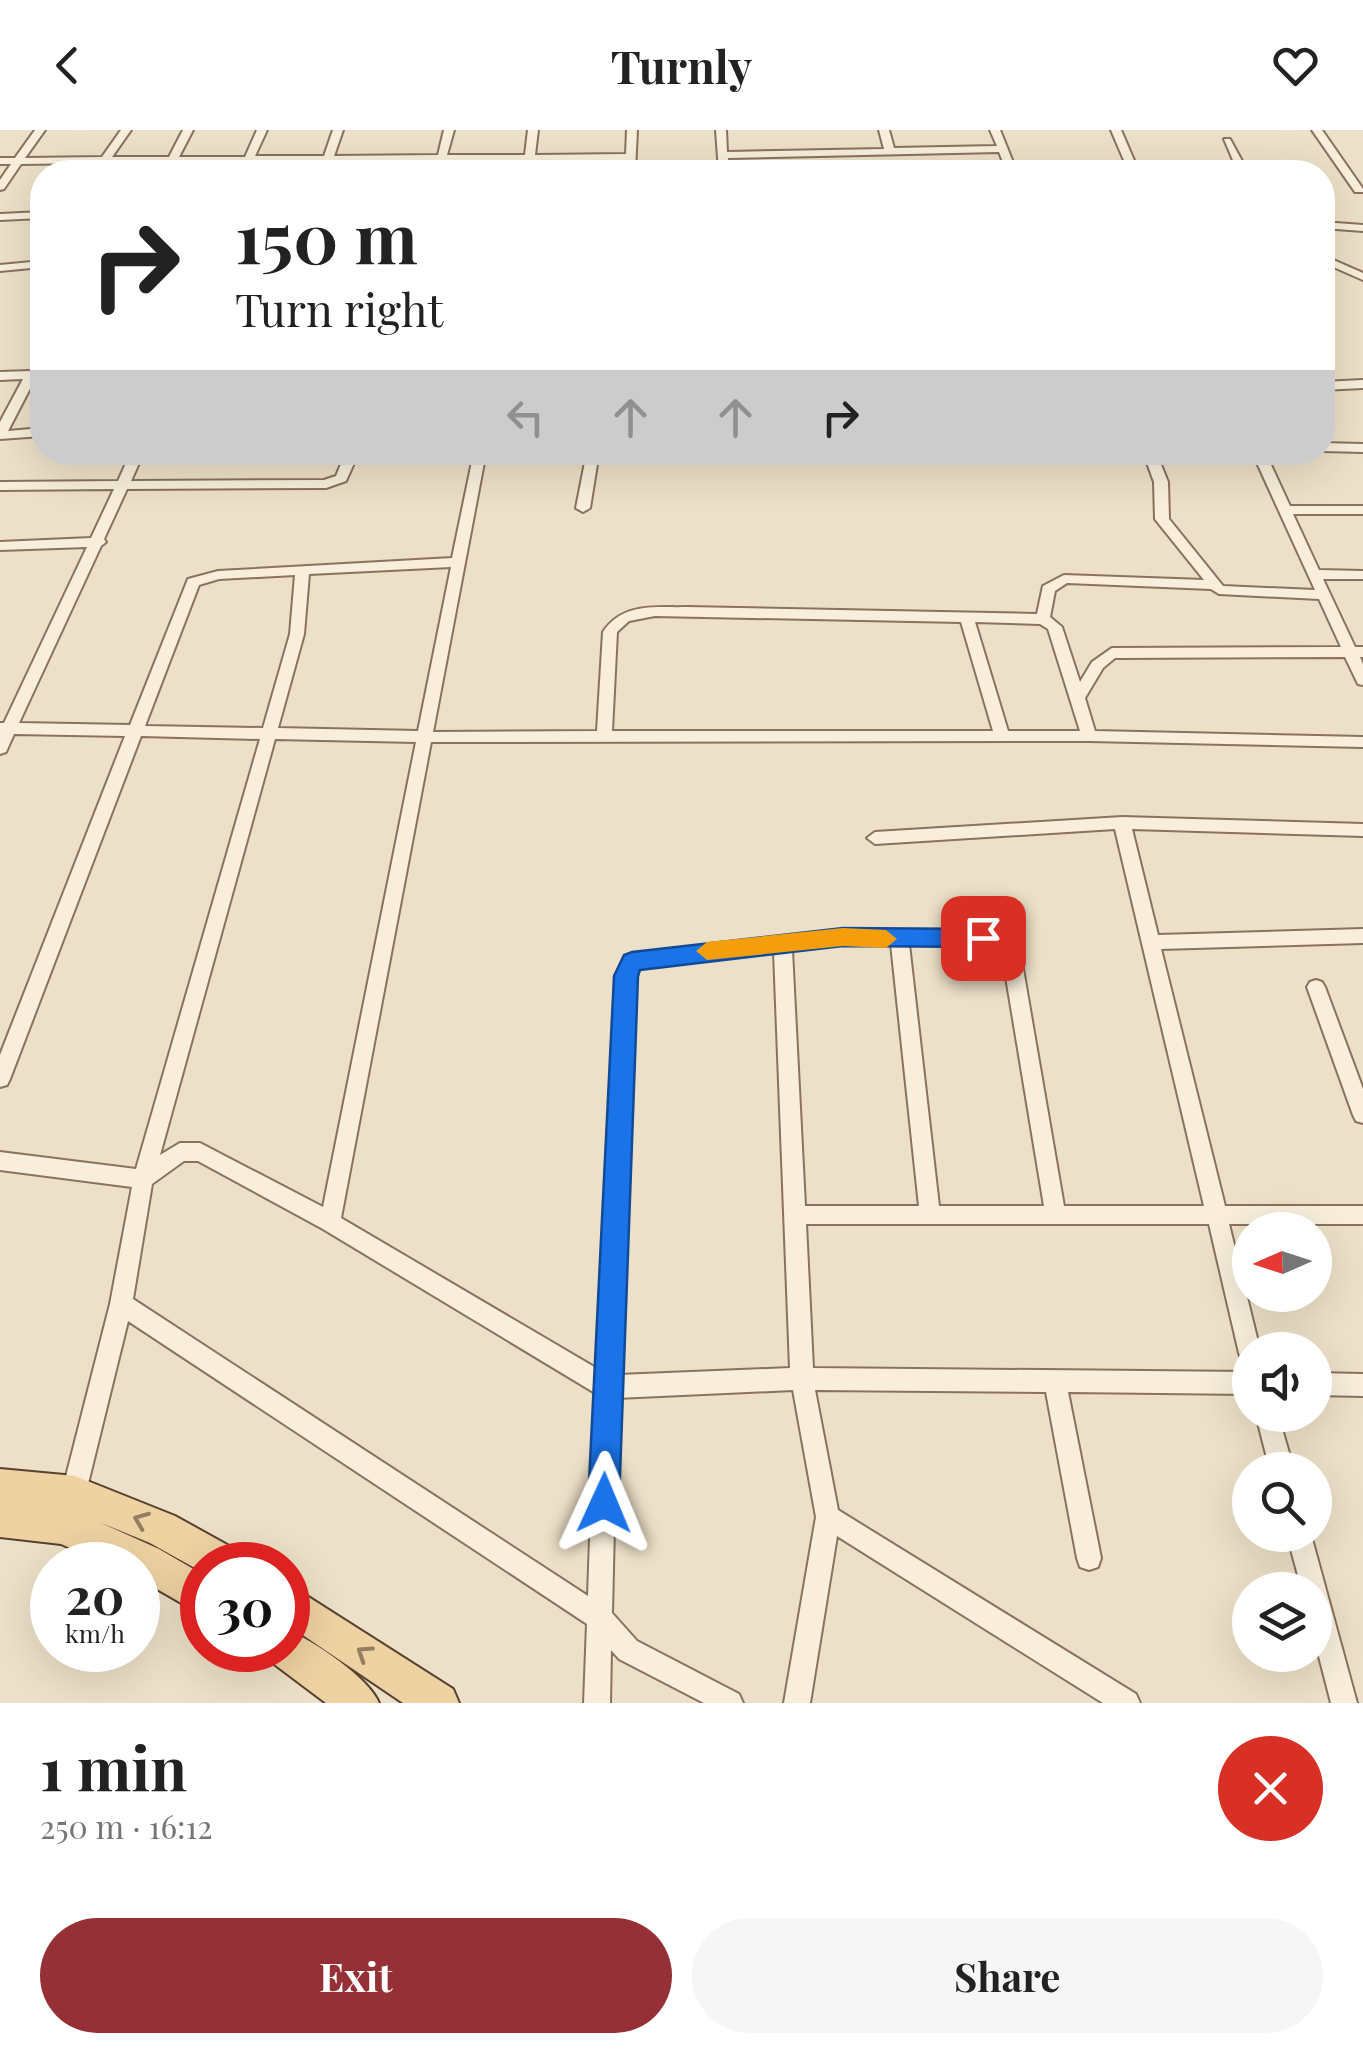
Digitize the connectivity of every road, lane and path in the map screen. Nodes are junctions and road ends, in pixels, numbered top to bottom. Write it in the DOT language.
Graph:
graph roads {
  1 [pos="40,130"];
  2 [pos="126,130"];
  3 [pos="188,130"];
  4 [pos="262,130"];
  5 [pos="338,130"];
  6 [pos="449,130"];
  7 [pos="533,130"];
  8 [pos="632,130"];
  9 [pos="721,130"];
  10 [pos="884,130"];
  11 [pos="995,130"];
  12 [pos="1116,130"];
  13 [pos="1317,130"];
  14 [pos="1228,142"];
  15 [pos="1003,149"];
  16 [pos="890,152"];
  17 [pos="724,156"];
  18 [pos="530,157"];
  19 [pos="631,157"];
  20 [pos="442,158"];
  21 [pos="105,160"];
  22 [pos="173,160"];
  23 [pos="248,160"];
  24 [pos="328,160"];
  25 [pos="530,160"];
  26 [pos="631,160"];
  27 [pos="724,160"];
  28 [pos="1007,160"];
  29 [pos="1129,160"];
  30 [pos="1238,160"];
  31 [pos="0,161"];
  32 [pos="18,161"];
  33 [pos="30,161"];
  34 [pos="0,187"];
  35 [pos="1359,190"];
  36 [pos="0,216"];
  37 [pos="30,216"];
  38 [pos="1335,227"];
  39 [pos="1363,228"];
  40 [pos="1335,264"];
  41 [pos="30,266"];
  42 [pos="0,272"];
  43 [pos="30,272"];
  44 [pos="1363,277"];
  45 [pos="0,376"];
  46 [pos="30,376"];
  47 [pos="30,378"];
  48 [pos="1363,384"];
  49 [pos="1335,385"];
  50 [pos="30,433"];
  51 [pos="0,435"];
  52 [pos="1335,447"];
  53 [pos="1363,448"];
  54 [pos="133,465"];
  55 [pos="347,465"];
  56 [pos="477,465"];
  57 [pos="590,465"];
  58 [pos="1154,465"];
  59 [pos="1264,465"];
  60 [pos="0,486"];
  61 [pos="125,486"];
  62 [pos="582,508"];
  63 [pos="1285,510"];
  64 [pos="1363,510"];
  65 [pos="99,542"];
  66 [pos="0,546"];
  67 [pos="457,562"];
  68 [pos="302,570"];
  69 [pos="1314,574"];
  70 [pos="1363,575"];
  71 [pos="1212,584"];
  72 [pos="1324,595"];
  73 [pos="966,616"];
  74 [pos="1043,618"];
  75 [pos="1357,652"];
  76 [pos="1363,680"];
  77 [pos="1078,697"];
  78 [pos="5,728"];
  79 [pos="136,732"];
  80 [pos="272,734"];
  81 [pos="426,736"];
  82 [pos="1002,736"];
  83 [pos="1089,736"];
  84 [pos="604,737"];
  85 [pos="1363,742"];
  86 [pos="0,748"];
  87 [pos="1122,823"];
  88 [pos="1363,830"];
  89 [pos="875,838"];
  90 [pos="1363,936"];
  91 [pos="899,939"];
  92 [pos="783,942"];
  93 [pos="1152,942"];
  94 [pos="1316,987"];
  95 [pos="0,1079"];
  96 [pos="1363,1115"];
  97 [pos="0,1161"];
  98 [pos="144,1179"];
  99 [pos="1055,1212"];
  100 [pos="1214,1213"];
  101 [pos="797,1214"];
  102 [pos="930,1214"];
  103 [pos="1363,1215"];
  104 [pos="330,1222"];
  105 [pos="121,1304"];
  106 [pos="1245,1332"];
  107 [pos="802,1379"];
  108 [pos="1055,1381"];
  109 [pos="1232,1383"];
  110 [pos="1332,1384"];
  111 [pos="1363,1385"];
  112 [pos="606,1387"];
  113 [pos="0,1487"];
  114 [pos="69,1510"];
  115 [pos="828,1517"];
  116 [pos="0,1518"];
  117 [pos="185,1542"];
  118 [pos="1089,1558"];
  119 [pos="180,1583"];
  120 [pos="310,1618"];
  121 [pos="602,1620"];
  122 [pos="1332,1659"];
  123 [pos="310,1666"];
  124 [pos="359,1703"];
  125 [pos="439,1703"];
  126 [pos="597,1703"];
  127 [pos="730,1703"];
  128 [pos="797,1703"];
  129 [pos="1126,1703"];
  130 [pos="1344,1703"];
  1 -- 32 [label="street"];
  2 -- 21 [label="street"];
  3 -- 22 [label="street"];
  4 -- 23 [label="street"];
  5 -- 24 [label="street"];
  6 -- 20 [label="street"];
  7 -- 18 [label="street"];
  8 -- 19 [label="street"];
  9 -- 17 [label="street"];
  10 -- 16 [label="street"];
  11 -- 15 [label="street"];
  12 -- 29 [label="street"];
  13 -- 35 [label="street"];
  14 -- 30 [label="street"];
  15 -- 16 [label="street"];
  15 -- 28 [label="street"];
  16 -- 17 [label="street"];
  17 -- 27 [label="street"];
  18 -- 19 [label="street"];
  18 -- 20 [label="street"];
  18 -- 25 [label="street"];
  19 -- 26 [label="street"];
  20 -- 24 [label="street"];
  22 -- 23 [label="street"];
  23 -- 24 [label="street"];
  31 -- 32 [label="street"];
  32 -- 33 [label="street"];
  32 -- 34 [label="street"];
  36 -- 37 [label="street"];
  38 -- 39 [label="street"];
  40 -- 44 [label="street"];
  41 -- 42 [label="street"];
  42 -- 43 [label="street"];
  45 -- 46 [label="street"];
  47 -- 51 [label="street"];
  48 -- 49 [label="street"];
  50 -- 51 [label="street"];
  52 -- 53 [label="street"];
  54 -- 61 [label="street"];
  55 -- 61 [label="street"];
  56 -- 67 [label="street"];
  57 -- 62 [label="street"];
  58 -- 71 [label="street"];
  59 -- 63 [label="street"];
  60 -- 61 [label="street"];
  61 -- 65 [label="street"];
  63 -- 64 [label="street"];
  63 -- 69 [label="street"];
  65 -- 66 [label="street"];
  65 -- 78 [label="street"];
  67 -- 68 [label="street"];
  67 -- 81 [label="street"];
  68 -- 79 [label="street"];
  68 -- 80 [label="street"];
  69 -- 70 [label="street"];
  69 -- 72 [label="street"];
  71 -- 72 [label="street"];
  71 -- 74 [label="street"];
  72 -- 75 [label="street"];
  73 -- 74 [label="street"];
  73 -- 82 [label="street"];
  73 -- 84 [label="street"];
  74 -- 77 [label="street"];
  75 -- 76 [label="street"];
  75 -- 77 [label="street"];
  77 -- 83 [label="street"];
  78 -- 79 [label="street"];
  78 -- 86 [label="street"];
  79 -- 80 [label="street"];
  79 -- 95 [label="street"];
  80 -- 81 [label="street"];
  80 -- 98 [label="street"];
  81 -- 84 [label="street"];
  81 -- 104 [label="street"];
  82 -- 83 [label="street"];
  82 -- 84 [label="street"];
  83 -- 85 [label="street"];
  87 -- 88 [label="street"];
  87 -- 89 [label="street"];
  87 -- 93 [label="street"];
  90 -- 93 [label="street"];
  91 -- 92 [label="street"];
  91 -- 99 [label="street"];
  91 -- 102 [label="street"];
  92 -- 101 [label="street"];
  92 -- 112 [label="street"];
  93 -- 100 [label="street"];
  94 -- 96 [label="street"];
  97 -- 98 [label="street"];
  98 -- 104 [label="street"];
  98 -- 105 [label="street"];
  99 -- 100 [label="street"];
  99 -- 102 [label="street"];
  100 -- 103 [label="street"];
  100 -- 106 [label="street"];
  101 -- 102 [label="street"];
  101 -- 107 [label="street"];
  104 -- 112 [label="street"];
  105 -- 114 [label="street"];
  105 -- 121 [label="street"];
  107 -- 108 [label="street"];
  107 -- 112 [label="street"];
  107 -- 115 [label="street"];
  108 -- 109 [label="street"];
  108 -- 118 [label="street"];
  110 -- 111 [label="street"];
  112 -- 121 [label="street"];
  113 -- 114 [label="main road"];
  114 -- 116 [label="main road"];
  117 -- 114 [label="main road, one-way"];
  114 -- 119 [label="main road"];
  115 -- 128 [label="street"];
  115 -- 129 [label="street"];
  125 -- 120 [label="main road, one-way"];
  121 -- 126 [label="street"];
  121 -- 127 [label="street"];
  122 -- 130 [label="street"];
  123 -- 124 [label="main road"];
}
